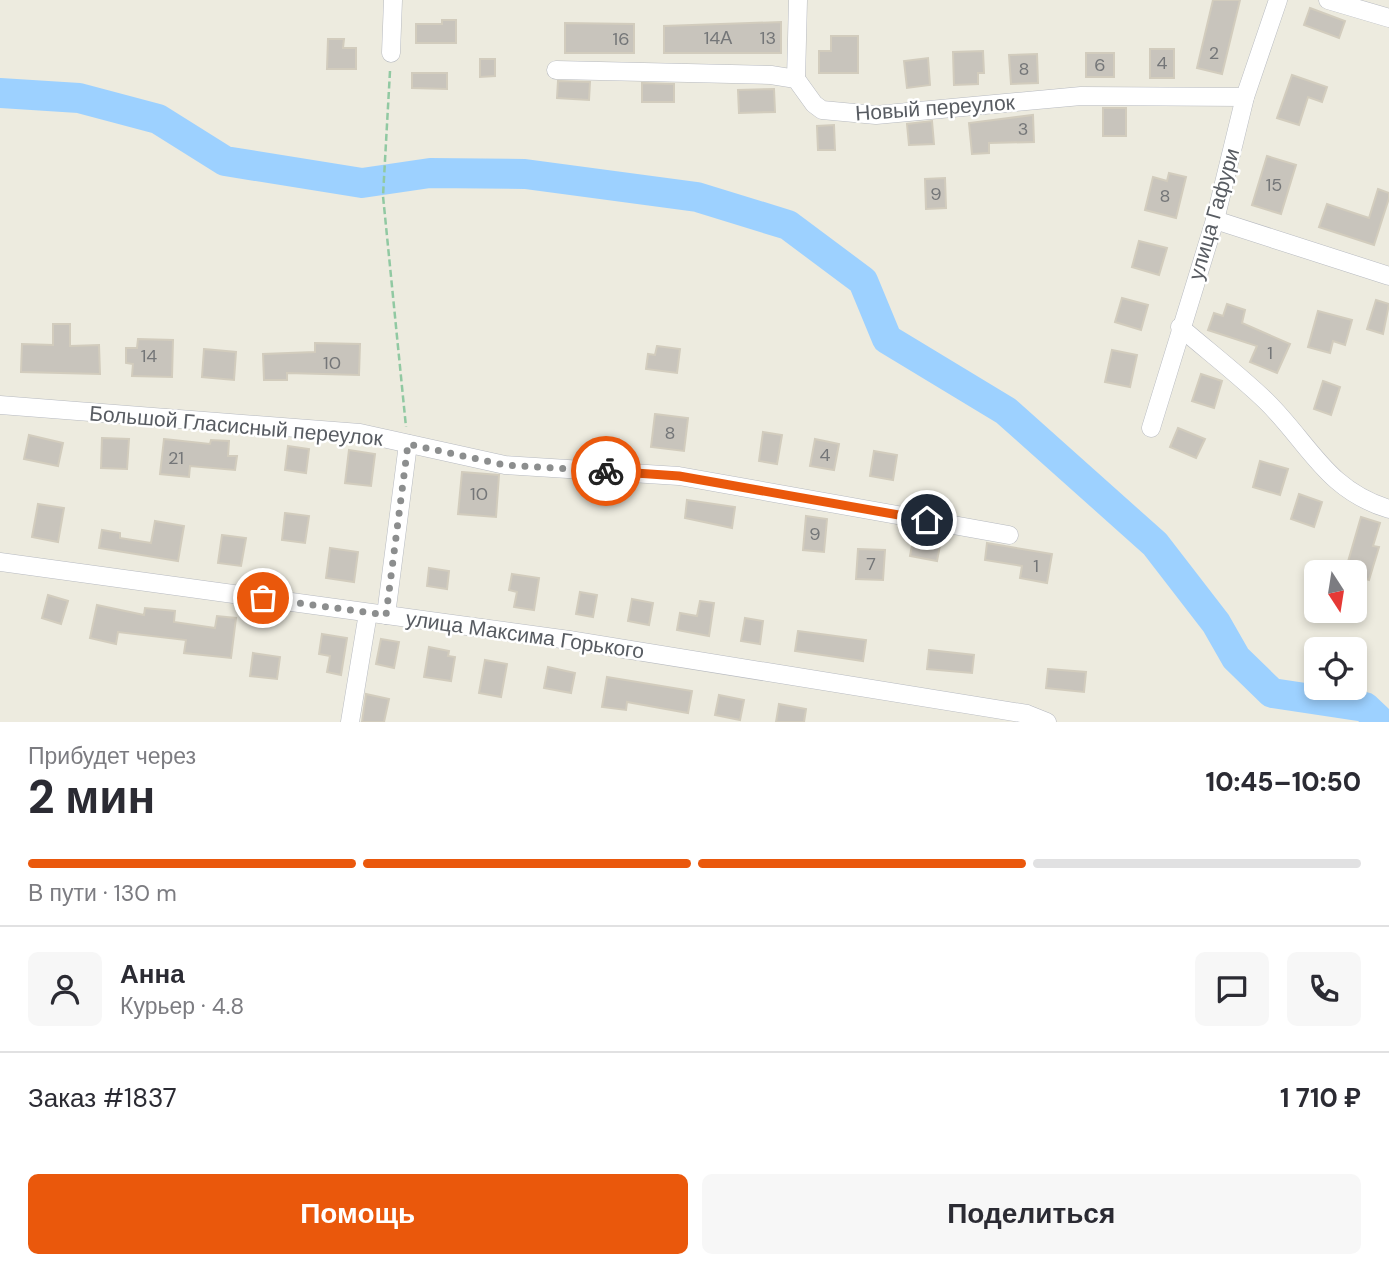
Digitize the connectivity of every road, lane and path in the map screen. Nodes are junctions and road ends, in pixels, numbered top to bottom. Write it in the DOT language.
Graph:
graph roads {
  1 [pos="393,0"];
  2 [pos="798,0"];
  3 [pos="1278,0"];
  4 [pos="1328,0"];
  5 [pos="1389,18"];
  6 [pos="391,53"];
  7 [pos="556,71"];
  8 [pos="796,79"];
  9 [pos="1245,97"];
  10 [pos="1215,220"];
  11 [pos="1389,276"];
  12 [pos="1180,327"];
  13 [pos="0,405"];
  14 [pos="1150,428"];
  15 [pos="408,444"];
  16 [pos="1389,509"];
  17 [pos="1009,535"];
  18 [pos="0,562"];
  19 [pos="377,614"];
  20 [pos="350,722"];
  21 [pos="1047,722"];
  1 -- 6 [label="street"];
  2 -- 8 [label="street"];
  3 -- 9 [label="street, улица Гафури"];
  4 -- 5 [label="street"];
  6 -- 15 [label="path"];
  7 -- 8 [label="street"];
  8 -- 9 [label="street, Новый переулок"];
  9 -- 10 [label="street, улица Гафури"];
  10 -- 11 [label="street"];
  10 -- 12 [label="street, улица Гафури"];
  12 -- 14 [label="street, улица Гафури"];
  12 -- 16 [label="street"];
  13 -- 15 [label="street, Большой Гласисный переулок"];
  15 -- 17 [label="street, Большой Гласисный переулок"];
  15 -- 19 [label="street"];
  18 -- 19 [label="street, улица Максима Горького"];
  19 -- 20 [label="street"];
  19 -- 21 [label="street, улица Максима Горького"];
}
